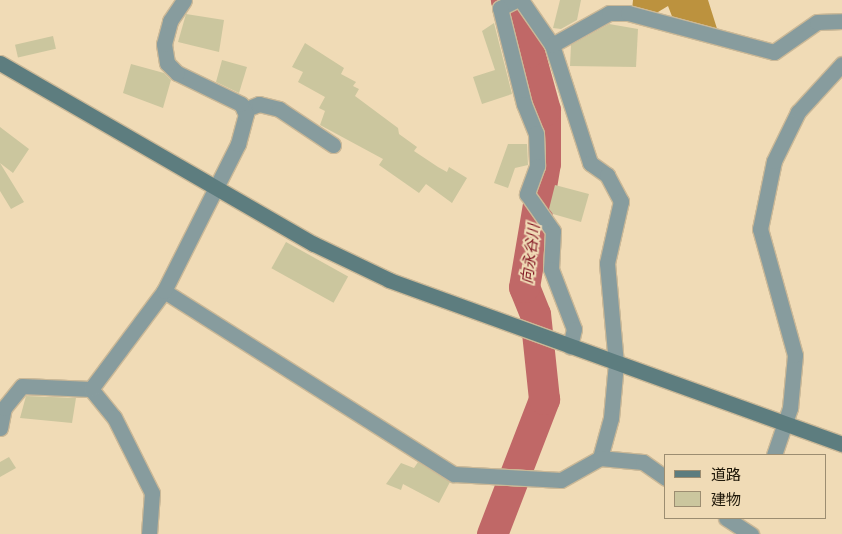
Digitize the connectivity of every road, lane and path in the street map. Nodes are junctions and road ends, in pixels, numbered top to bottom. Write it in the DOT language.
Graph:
graph roads {
  1 [pos="184,0"];
  2 [pos="516,0"];
  3 [pos="521,0"];
  4 [pos="842,21"];
  5 [pos="552,45"];
  6 [pos="0,63"];
  7 [pos="842,64"];
  8 [pos="244,110"];
  9 [pos="333,145"];
  10 [pos="219,188"];
  11 [pos="164,291"];
  12 [pos="567,346"];
  13 [pos="616,363"];
  14 [pos="91,389"];
  15 [pos="784,424"];
  16 [pos="0,428"];
  17 [pos="842,444"];
  18 [pos="774,454"];
  19 [pos="600,458"];
  20 [pos="664,477"];
  21 [pos="728,519"];
  22 [pos="749,528"];
  23 [pos="149,534"];
  1 -- 8 [label="street"];
  2 -- 12 [label="street"];
  3 -- 5 [label="street"];
  4 -- 5 [label="street"];
  5 -- 13 [label="street"];
  6 -- 10 [label="street"];
  7 -- 15 [label="street"];
  8 -- 9 [label="street"];
  8 -- 10 [label="street"];
  10 -- 11 [label="street"];
  10 -- 12 [label="street"];
  11 -- 14 [label="street"];
  11 -- 19 [label="street"];
  12 -- 13 [label="street"];
  13 -- 15 [label="street"];
  13 -- 19 [label="street"];
  14 -- 16 [label="street"];
  14 -- 23 [label="street"];
  15 -- 17 [label="street"];
  15 -- 18 [label="street"];
  19 -- 20 [label="street"];
  21 -- 22 [label="street"];
}
